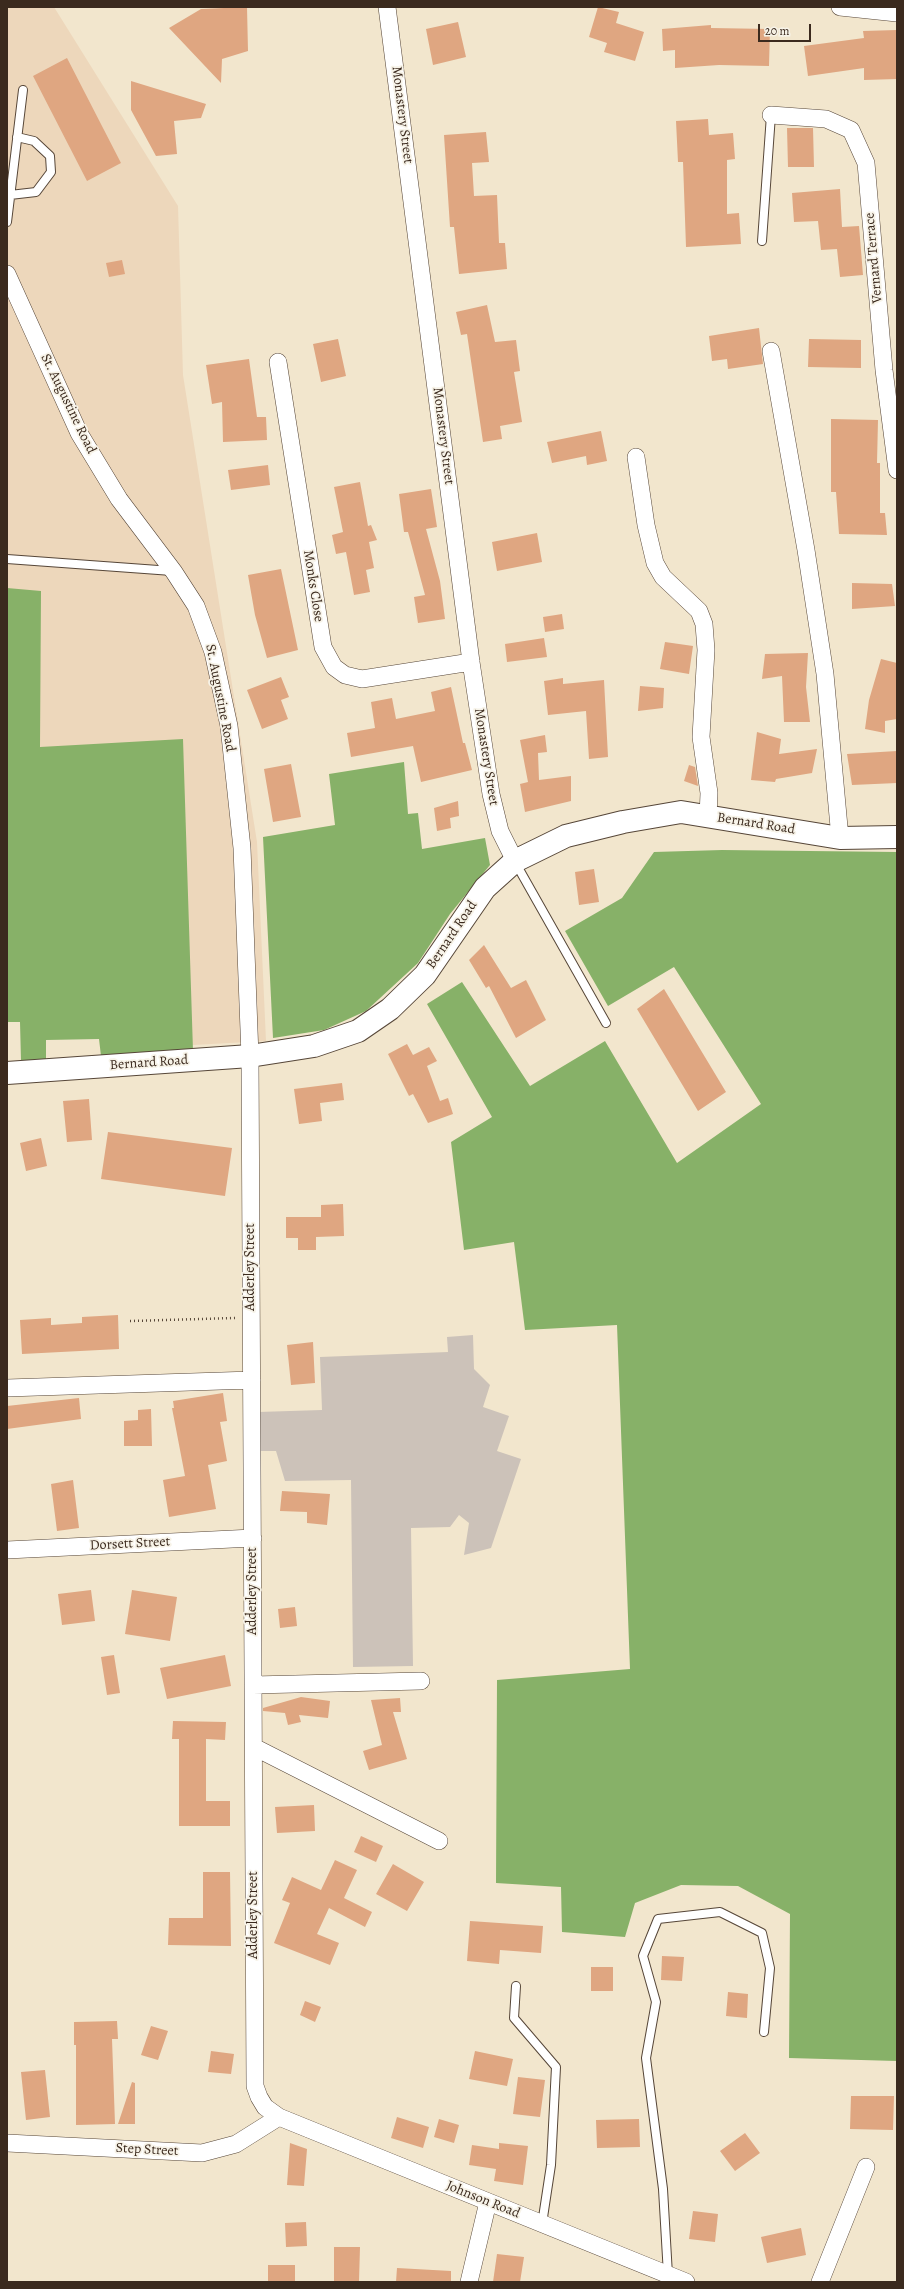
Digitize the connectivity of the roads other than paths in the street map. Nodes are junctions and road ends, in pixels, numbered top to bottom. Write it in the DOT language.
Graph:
graph roads {
  1 [pos="387,7"];
  2 [pos="846,7"];
  3 [pos="897,13"];
  4 [pos="23,90"];
  5 [pos="771,115"];
  6 [pos="18,137"];
  7 [pos="10,195"];
  8 [pos="7,222"];
  9 [pos="762,241"];
  10 [pos="7,274"];
  11 [pos="771,351"];
  12 [pos="278,362"];
  13 [pos="636,457"];
  14 [pos="897,470"];
  15 [pos="7,559"];
  16 [pos="174,572"];
  17 [pos="471,662"];
  18 [pos="708,817"];
  19 [pos="897,837"];
  20 [pos="840,838"];
  21 [pos="515,861"];
  22 [pos="606,1024"];
  23 [pos="250,1056"];
  24 [pos="7,1073"];
  25 [pos="252,1380"];
  26 [pos="7,1388"];
  27 [pos="253,1538"];
  28 [pos="7,1550"];
  29 [pos="421,1681"];
  30 [pos="253,1686"];
  31 [pos="254,1747"];
  32 [pos="439,1841"];
  33 [pos="516,1986"];
  34 [pos="764,2032"];
  35 [pos="279,2117"];
  36 [pos="7,2143"];
  37 [pos="866,2167"];
  38 [pos="488,2202"];
  39 [pos="542,2224"];
  40 [pos="668,2275"];
  41 [pos="469,2282"];
  42 [pos="686,2282"];
  43 [pos="820,2282"];
  1 -- 17 [label="street, Monastery Street"];
  2 -- 3 [label="street"];
  4 -- 6 [label="lane"];
  5 -- 9 [label="lane"];
  5 -- 14 [label="street, Vernard Terrace"];
  6 -- 7 [label="lane"];
  6 -- 7 [label="lane"];
  7 -- 8 [label="lane"];
  10 -- 16 [label="street, St. Augustine Road"];
  11 -- 20 [label="street"];
  12 -- 17 [label="street, Monks Close"];
  13 -- 18 [label="street"];
  15 -- 16 [label="lane"];
  16 -- 23 [label="street, St. Augustine Road"];
  17 -- 21 [label="street, Monastery Street"];
  18 -- 20 [label="main road, Bernard Road"];
  18 -- 21 [label="main road, Bernard Road"];
  19 -- 20 [label="main road, Bernard Road"];
  21 -- 22 [label="lane"];
  21 -- 23 [label="main road, Bernard Road"];
  23 -- 24 [label="main road, Bernard Road"];
  23 -- 25 [label="street, Adderley Street"];
  25 -- 26 [label="street"];
  25 -- 27 [label="street, Adderley Street"];
  27 -- 28 [label="street, Dorsett Street"];
  27 -- 30 [label="street, Adderley Street"];
  29 -- 30 [label="street"];
  30 -- 31 [label="street, Adderley Street"];
  31 -- 32 [label="street"];
  31 -- 35 [label="street, Adderley Street"];
  33 -- 39 [label="lane"];
  34 -- 40 [label="lane"];
  35 -- 36 [label="street, Step Street"];
  35 -- 38 [label="street, Johnson Road"];
  37 -- 43 [label="street"];
  38 -- 39 [label="street, Johnson Road"];
  38 -- 41 [label="street"];
  39 -- 40 [label="street, Johnson Road"];
  40 -- 42 [label="street, Johnson Road"];
}
